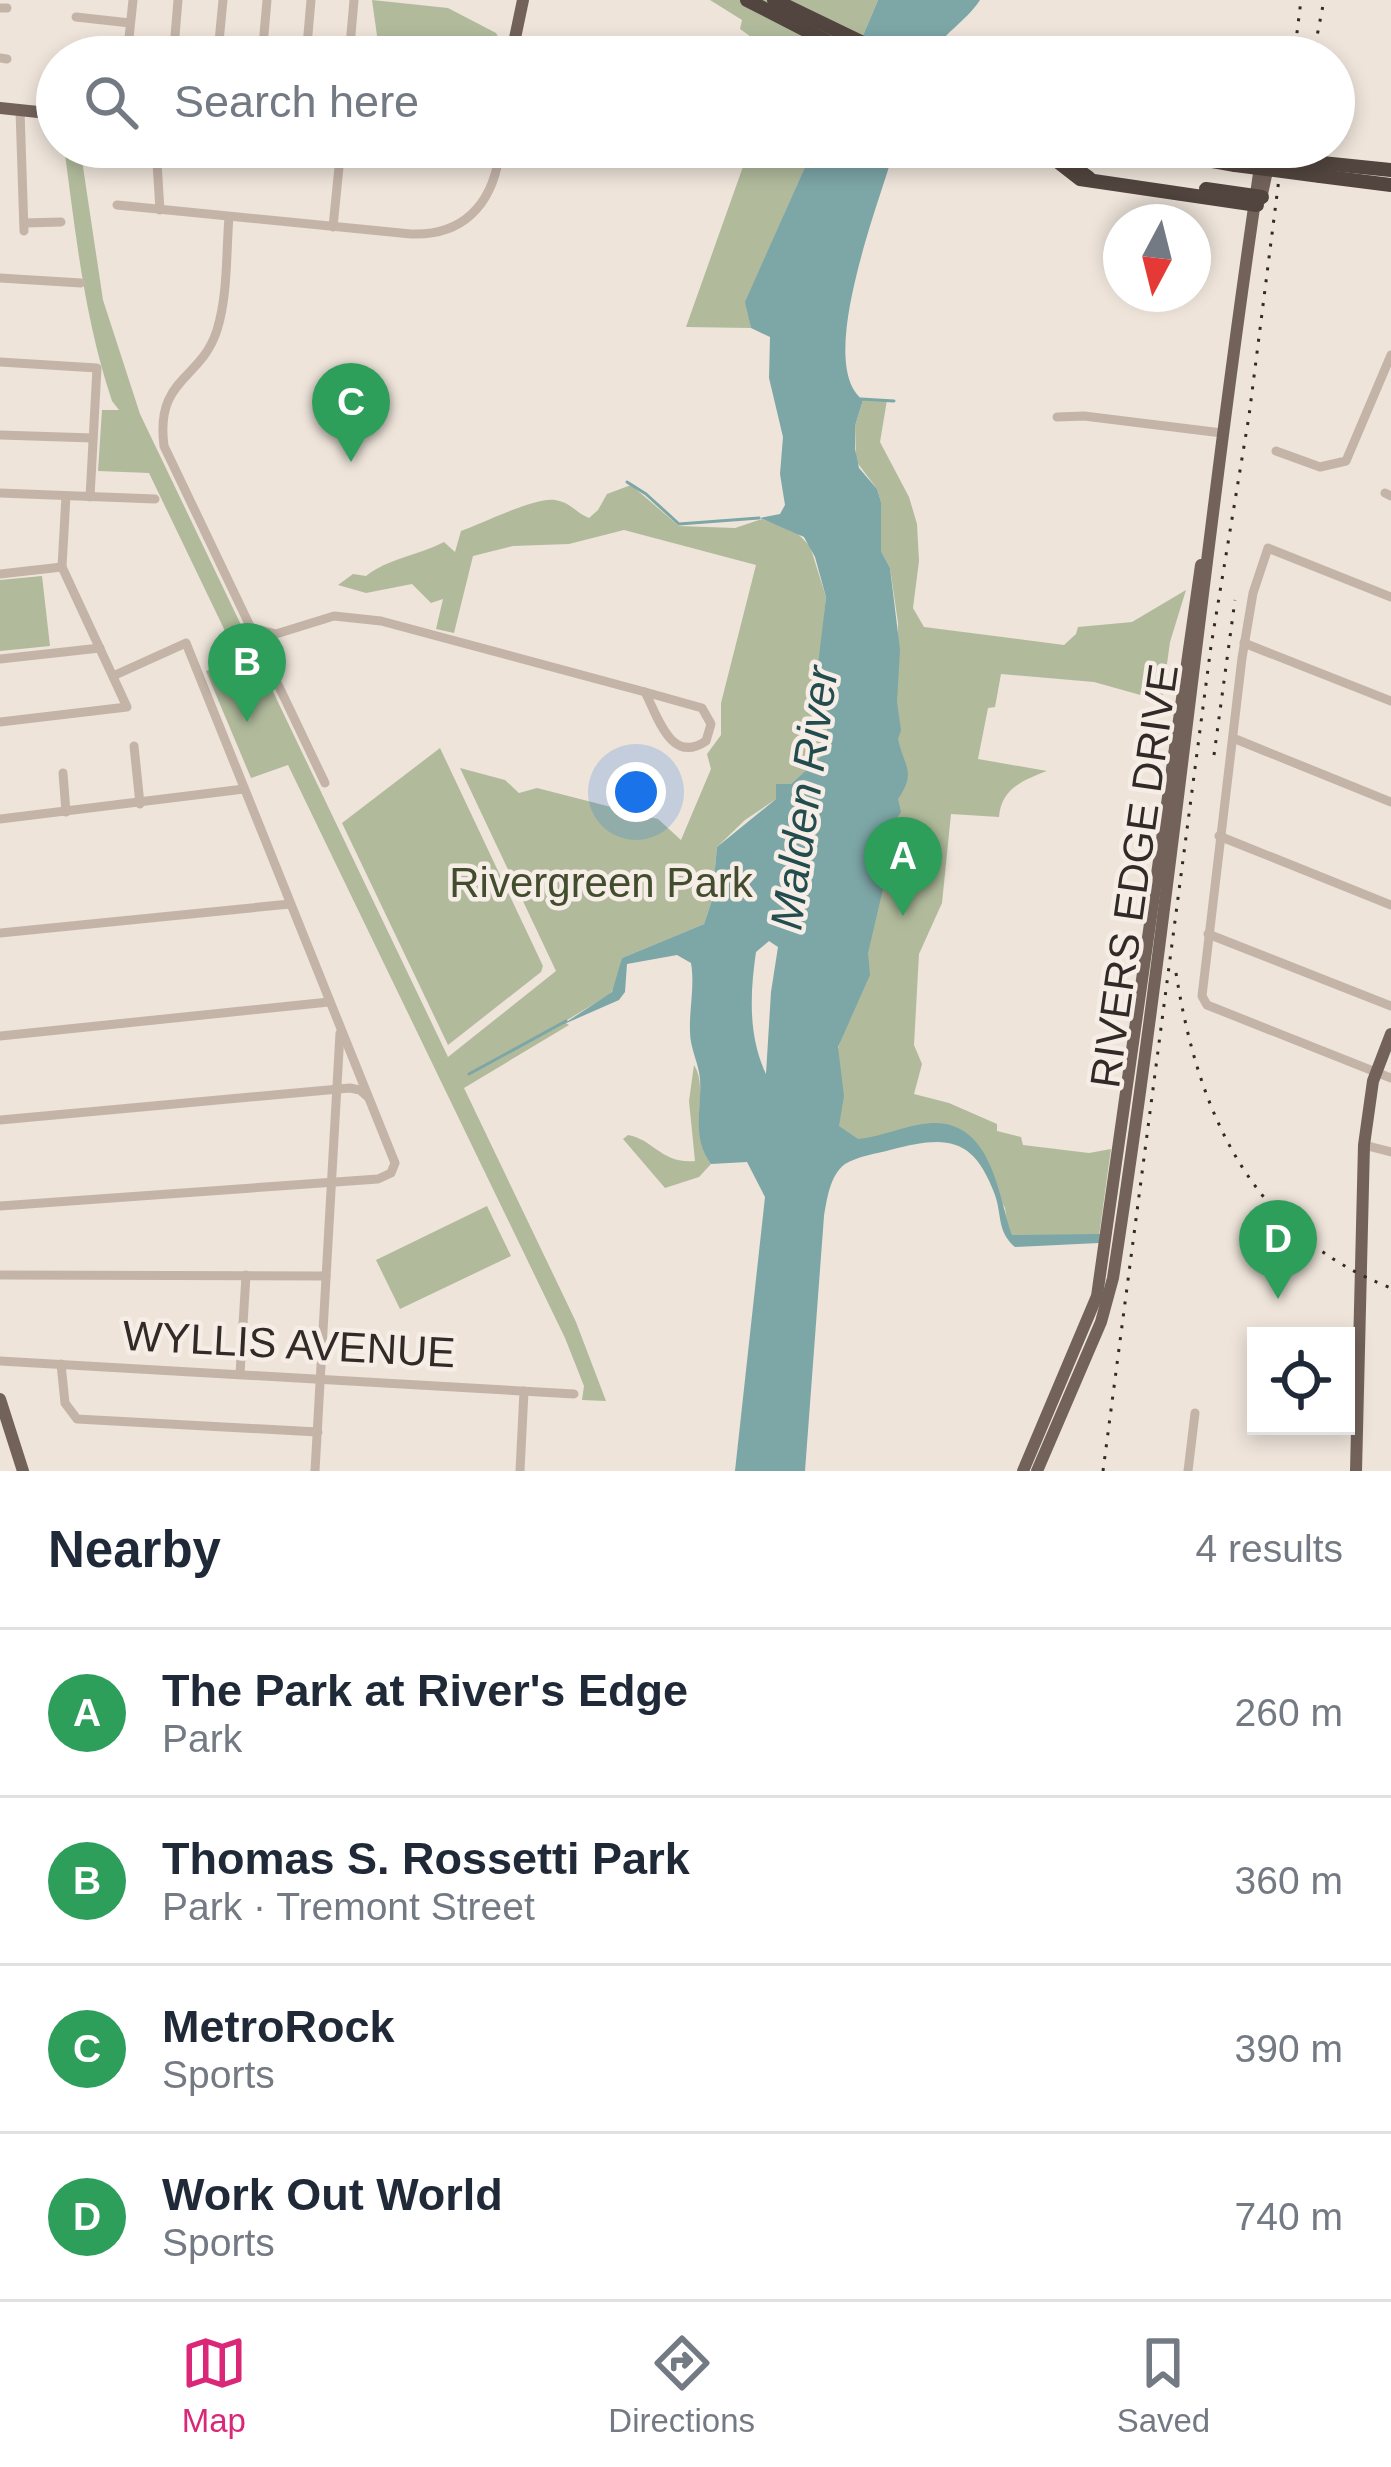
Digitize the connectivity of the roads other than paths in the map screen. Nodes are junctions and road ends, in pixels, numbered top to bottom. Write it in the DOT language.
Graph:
graph roads {
  1 [pos="133,0"];
  2 [pos="178,0"];
  3 [pos="223,0"];
  4 [pos="267,0"];
  5 [pos="311,0"];
  6 [pos="354,0"];
  7 [pos="523,0"];
  8 [pos="774,0"];
  9 [pos="748,1"];
  10 [pos="76,17"];
  11 [pos="130,23"];
  12 [pos="828,35"];
  13 [pos="129,36"];
  14 [pos="175,36"];
  15 [pos="220,36"];
  16 [pos="264,36"];
  17 [pos="308,36"];
  18 [pos="351,36"];
  19 [pos="515,36"];
  20 [pos="831,36"];
  21 [pos="0,108"];
  22 [pos="20,110"];
  23 [pos="36,112"];
  24 [pos="157,168"];
  25 [pos="339,168"];
  26 [pos="496,168"];
  27 [pos="1063,168"];
  28 [pos="1078,168"];
  29 [pos="1264,168"];
  30 [pos="1313,168"];
  31 [pos="1321,169"];
  32 [pos="1391,170"];
  33 [pos="1100,181"];
  34 [pos="1391,185"];
  35 [pos="1259,199"];
  36 [pos="117,206"];
  37 [pos="160,210"];
  38 [pos="229,217"];
  39 [pos="61,222"];
  40 [pos="333,227"];
  41 [pos="0,278"];
  42 [pos="81,283"];
  43 [pos="1391,355"];
  44 [pos="0,362"];
  45 [pos="1058,417"];
  46 [pos="1222,433"];
  47 [pos="0,435"];
  48 [pos="93,438"];
  49 [pos="1276,451"];
  50 [pos="0,493"];
  51 [pos="66,496"];
  52 [pos="90,497"];
  53 [pos="155,499"];
  54 [pos="62,567"];
  55 [pos="0,574"];
  56 [pos="1391,597"];
  57 [pos="249,627"];
  58 [pos="1244,643"];
  59 [pos="100,648"];
  60 [pos="0,659"];
  61 [pos="113,676"];
  62 [pos="645,692"];
  63 [pos="1391,700"];
  64 [pos="0,722"];
  65 [pos="1233,738"];
  66 [pos="134,746"];
  67 [pos="63,773"];
  68 [pos="325,783"];
  69 [pos="244,789"];
  70 [pos="1391,802"];
  71 [pos="140,804"];
  72 [pos="66,812"];
  73 [pos="0,819"];
  74 [pos="1220,836"];
  75 [pos="290,904"];
  76 [pos="1391,904"];
  77 [pos="0,933"];
  78 [pos="1208,934"];
  79 [pos="328,1002"];
  80 [pos="1391,1006"];
  81 [pos="338,1025"];
  82 [pos="1391,1034"];
  83 [pos="0,1036"];
  84 [pos="1376,1072"];
  85 [pos="1391,1078"];
  86 [pos="337,1090"];
  87 [pos="373,1104"];
  88 [pos="0,1120"];
  89 [pos="1364,1145"];
  90 [pos="1391,1153"];
  91 [pos="332,1181"];
  92 [pos="0,1205"];
  93 [pos="1113,1235"];
  94 [pos="0,1275"];
  95 [pos="246,1275"];
  96 [pos="326,1276"];
  97 [pos="0,1361"];
  98 [pos="61,1364"];
  99 [pos="240,1374"];
  100 [pos="321,1382"];
  101 [pos="524,1391"];
  102 [pos="574,1394"];
  103 [pos="0,1399"];
  104 [pos="1195,1413"];
  105 [pos="318,1432"];
  106 [pos="23,1471"];
  107 [pos="315,1471"];
  108 [pos="520,1471"];
  109 [pos="1023,1471"];
  110 [pos="1036,1471"];
  111 [pos="1188,1471"];
  112 [pos="1356,1471"];
  1 -- 11 [label="street"];
  2 -- 14 [label="street"];
  3 -- 15 [label="street"];
  4 -- 16 [label="street"];
  5 -- 17 [label="street"];
  6 -- 18 [label="street"];
  7 -- 19 [label="main road"];
  8 -- 12 [label="highway"];
  9 -- 12 [label="highway"];
  10 -- 11 [label="street"];
  11 -- 13 [label="street"];
  12 -- 20 [label="highway"];
  21 -- 22 [label="main road"];
  22 -- 23 [label="main road"];
  22 -- 39 [label="street"];
  24 -- 37 [label="street"];
  25 -- 40 [label="street"];
  26 -- 40 [label="street"];
  27 -- 33 [label="highway"];
  28 -- 33 [label="highway"];
  29 -- 35 [label="main road, RIVERS EDGE DRIVE"];
  30 -- 31 [label="highway, bridge"];
  31 -- 32 [label="highway"];
  31 -- 34 [label="highway"];
  33 -- 35 [label="highway"];
  35 -- 46 [label="main road, RIVERS EDGE DRIVE"];
  36 -- 37 [label="street"];
  37 -- 38 [label="street"];
  38 -- 40 [label="street"];
  38 -- 57 [label="street"];
  41 -- 42 [label="street"];
  43 -- 49 [label="street"];
  44 -- 48 [label="street"];
  45 -- 46 [label="street"];
  46 -- 93 [label="main road, RIVERS EDGE DRIVE"];
  47 -- 48 [label="street"];
  48 -- 52 [label="street"];
  50 -- 51 [label="street"];
  51 -- 52 [label="street"];
  51 -- 54 [label="street"];
  52 -- 53 [label="street"];
  54 -- 55 [label="street"];
  54 -- 59 [label="street"];
  56 -- 58 [label="street"];
  57 -- 62 [label="street"];
  57 -- 68 [label="street"];
  58 -- 63 [label="street"];
  58 -- 65 [label="street"];
  59 -- 60 [label="street"];
  59 -- 61 [label="street"];
  61 -- 64 [label="street"];
  61 -- 69 [label="street"];
  62 -- 62 [label="street"];
  65 -- 70 [label="street"];
  65 -- 74 [label="street"];
  66 -- 71 [label="street"];
  67 -- 72 [label="street"];
  69 -- 71 [label="street"];
  69 -- 75 [label="street"];
  71 -- 72 [label="street"];
  72 -- 73 [label="street"];
  74 -- 76 [label="street"];
  74 -- 78 [label="street"];
  75 -- 77 [label="street"];
  75 -- 79 [label="street"];
  78 -- 80 [label="street"];
  78 -- 84 [label="street"];
  79 -- 81 [label="street"];
  79 -- 83 [label="street"];
  81 -- 86 [label="street"];
  81 -- 87 [label="street"];
  82 -- 84 [label="main road"];
  84 -- 85 [label="street"];
  84 -- 89 [label="main road"];
  86 -- 87 [label="street"];
  86 -- 88 [label="street"];
  86 -- 91 [label="street"];
  87 -- 91 [label="street"];
  89 -- 90 [label="street"];
  89 -- 112 [label="main road"];
  91 -- 92 [label="street"];
  91 -- 96 [label="street"];
  93 -- 109 [label="main road"];
  93 -- 110 [label="main road"];
  94 -- 95 [label="street"];
  95 -- 96 [label="street"];
  95 -- 99 [label="street"];
  96 -- 100 [label="street"];
  97 -- 98 [label="street, WYLLIS AVENUE"];
  98 -- 99 [label="street, WYLLIS AVENUE"];
  98 -- 105 [label="street"];
  99 -- 100 [label="street, WYLLIS AVENUE"];
  100 -- 101 [label="street, WYLLIS AVENUE"];
  100 -- 105 [label="street"];
  101 -- 102 [label="street, WYLLIS AVENUE"];
  101 -- 108 [label="street"];
  103 -- 106 [label="main road"];
  104 -- 111 [label="street"];
  105 -- 107 [label="street"];
}
